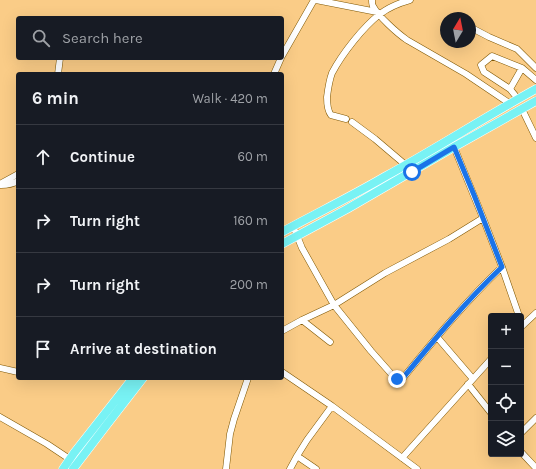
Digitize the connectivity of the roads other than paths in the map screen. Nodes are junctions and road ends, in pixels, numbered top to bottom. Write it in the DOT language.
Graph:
graph roads {
  1 [pos="315,0"];
  2 [pos="372,0"];
  3 [pos="410,0"];
  4 [pos="378,13"];
  5 [pos="476,29"];
  6 [pos="284,54"];
  7 [pos="60,60"];
  8 [pos="281,60"];
  9 [pos="522,68"];
  10 [pos="536,68"];
  11 [pos="58,72"];
  12 [pos="275,72"];
  13 [pos="536,80"];
  14 [pos="510,89"];
  15 [pos="536,89"];
  16 [pos="518,99"];
  17 [pos="536,101"];
  18 [pos="509,103"];
  19 [pos="522,109"];
  20 [pos="346,119"];
  21 [pos="352,122"];
  22 [pos="536,138"];
  23 [pos="454,147"];
  24 [pos="406,164"];
  25 [pos="412,172"];
  26 [pos="16,175"];
  27 [pos="16,182"];
  28 [pos="0,184"];
  29 [pos="483,218"];
  30 [pos="293,226"];
  31 [pos="284,231"];
  32 [pos="297,235"];
  33 [pos="284,243"];
  34 [pos="502,267"];
  35 [pos="334,305"];
  36 [pos="518,313"];
  37 [pos="536,313"];
  38 [pos="302,320"];
  39 [pos="524,323"];
  40 [pos="284,330"];
  41 [pos="437,337"];
  42 [pos="330,342"];
  43 [pos="488,362"];
  44 [pos="0,368"];
  45 [pos="16,372"];
  46 [pos="284,373"];
  47 [pos="473,378"];
  48 [pos="131,380"];
  49 [pos="141,380"];
  50 [pos="247,380"];
  51 [pos="468,384"];
  52 [pos="332,406"];
  53 [pos="488,409"];
  54 [pos="0,417"];
  55 [pos="536,418"];
  56 [pos="524,430"];
  57 [pos="524,455"];
  58 [pos="297,456"];
  59 [pos="402,458"];
  60 [pos="70,459"];
  61 [pos="75,466"];
  62 [pos="536,468"];
  63 [pos="63,469"];
  64 [pos="226,469"];
  65 [pos="290,469"];
  66 [pos="316,469"];
  67 [pos="417,469"];
  1 -- 4 [label="street"];
  1 -- 6 [label="street"];
  2 -- 4 [label="street"];
  3 -- 4 [label="street"];
  4 -- 18 [label="street"];
  4 -- 20 [label="street"];
  5 -- 10 [label="street"];
  7 -- 11 [label="street"];
  8 -- 12 [label="street"];
  9 -- 13 [label="street"];
  9 -- 14 [label="street"];
  9 -- 14 [label="street"];
  14 -- 16 [label="street"];
  15 -- 16 [label="main road"];
  16 -- 18 [label="main road"];
  17 -- 19 [label="main road"];
  18 -- 24 [label="main road"];
  19 -- 22 [label="street"];
  19 -- 23 [label="main road"];
  21 -- 24 [label="street"];
  23 -- 25 [label="main road"];
  23 -- 29 [label="street"];
  24 -- 25 [label="street"];
  24 -- 30 [label="main road"];
  25 -- 32 [label="main road"];
  26 -- 28 [label="street"];
  27 -- 28 [label="street"];
  29 -- 34 [label="street"];
  29 -- 35 [label="street"];
  30 -- 31 [label="main road"];
  30 -- 32 [label="street"];
  32 -- 33 [label="main road"];
  32 -- 35 [label="street"];
  34 -- 36 [label="street"];
  34 -- 41 [label="street"];
  35 -- 38 [label="street"];
  35 -- 41 [label="street"];
  37 -- 39 [label="street"];
  38 -- 40 [label="street"];
  38 -- 42 [label="street"];
  41 -- 47 [label="street"];
  43 -- 47 [label="street"];
  44 -- 45 [label="street"];
  46 -- 52 [label="street"];
  47 -- 51 [label="street"];
  48 -- 60 [label="main road"];
  49 -- 61 [label="main road"];
  50 -- 64 [label="street"];
  51 -- 53 [label="street"];
  51 -- 59 [label="street"];
  52 -- 58 [label="street"];
  52 -- 59 [label="street"];
  54 -- 60 [label="street"];
  55 -- 56 [label="street"];
  57 -- 62 [label="street"];
  58 -- 65 [label="street"];
  58 -- 66 [label="street"];
  59 -- 67 [label="street"];
  60 -- 61 [label="street"];
  60 -- 63 [label="main road"];
}
